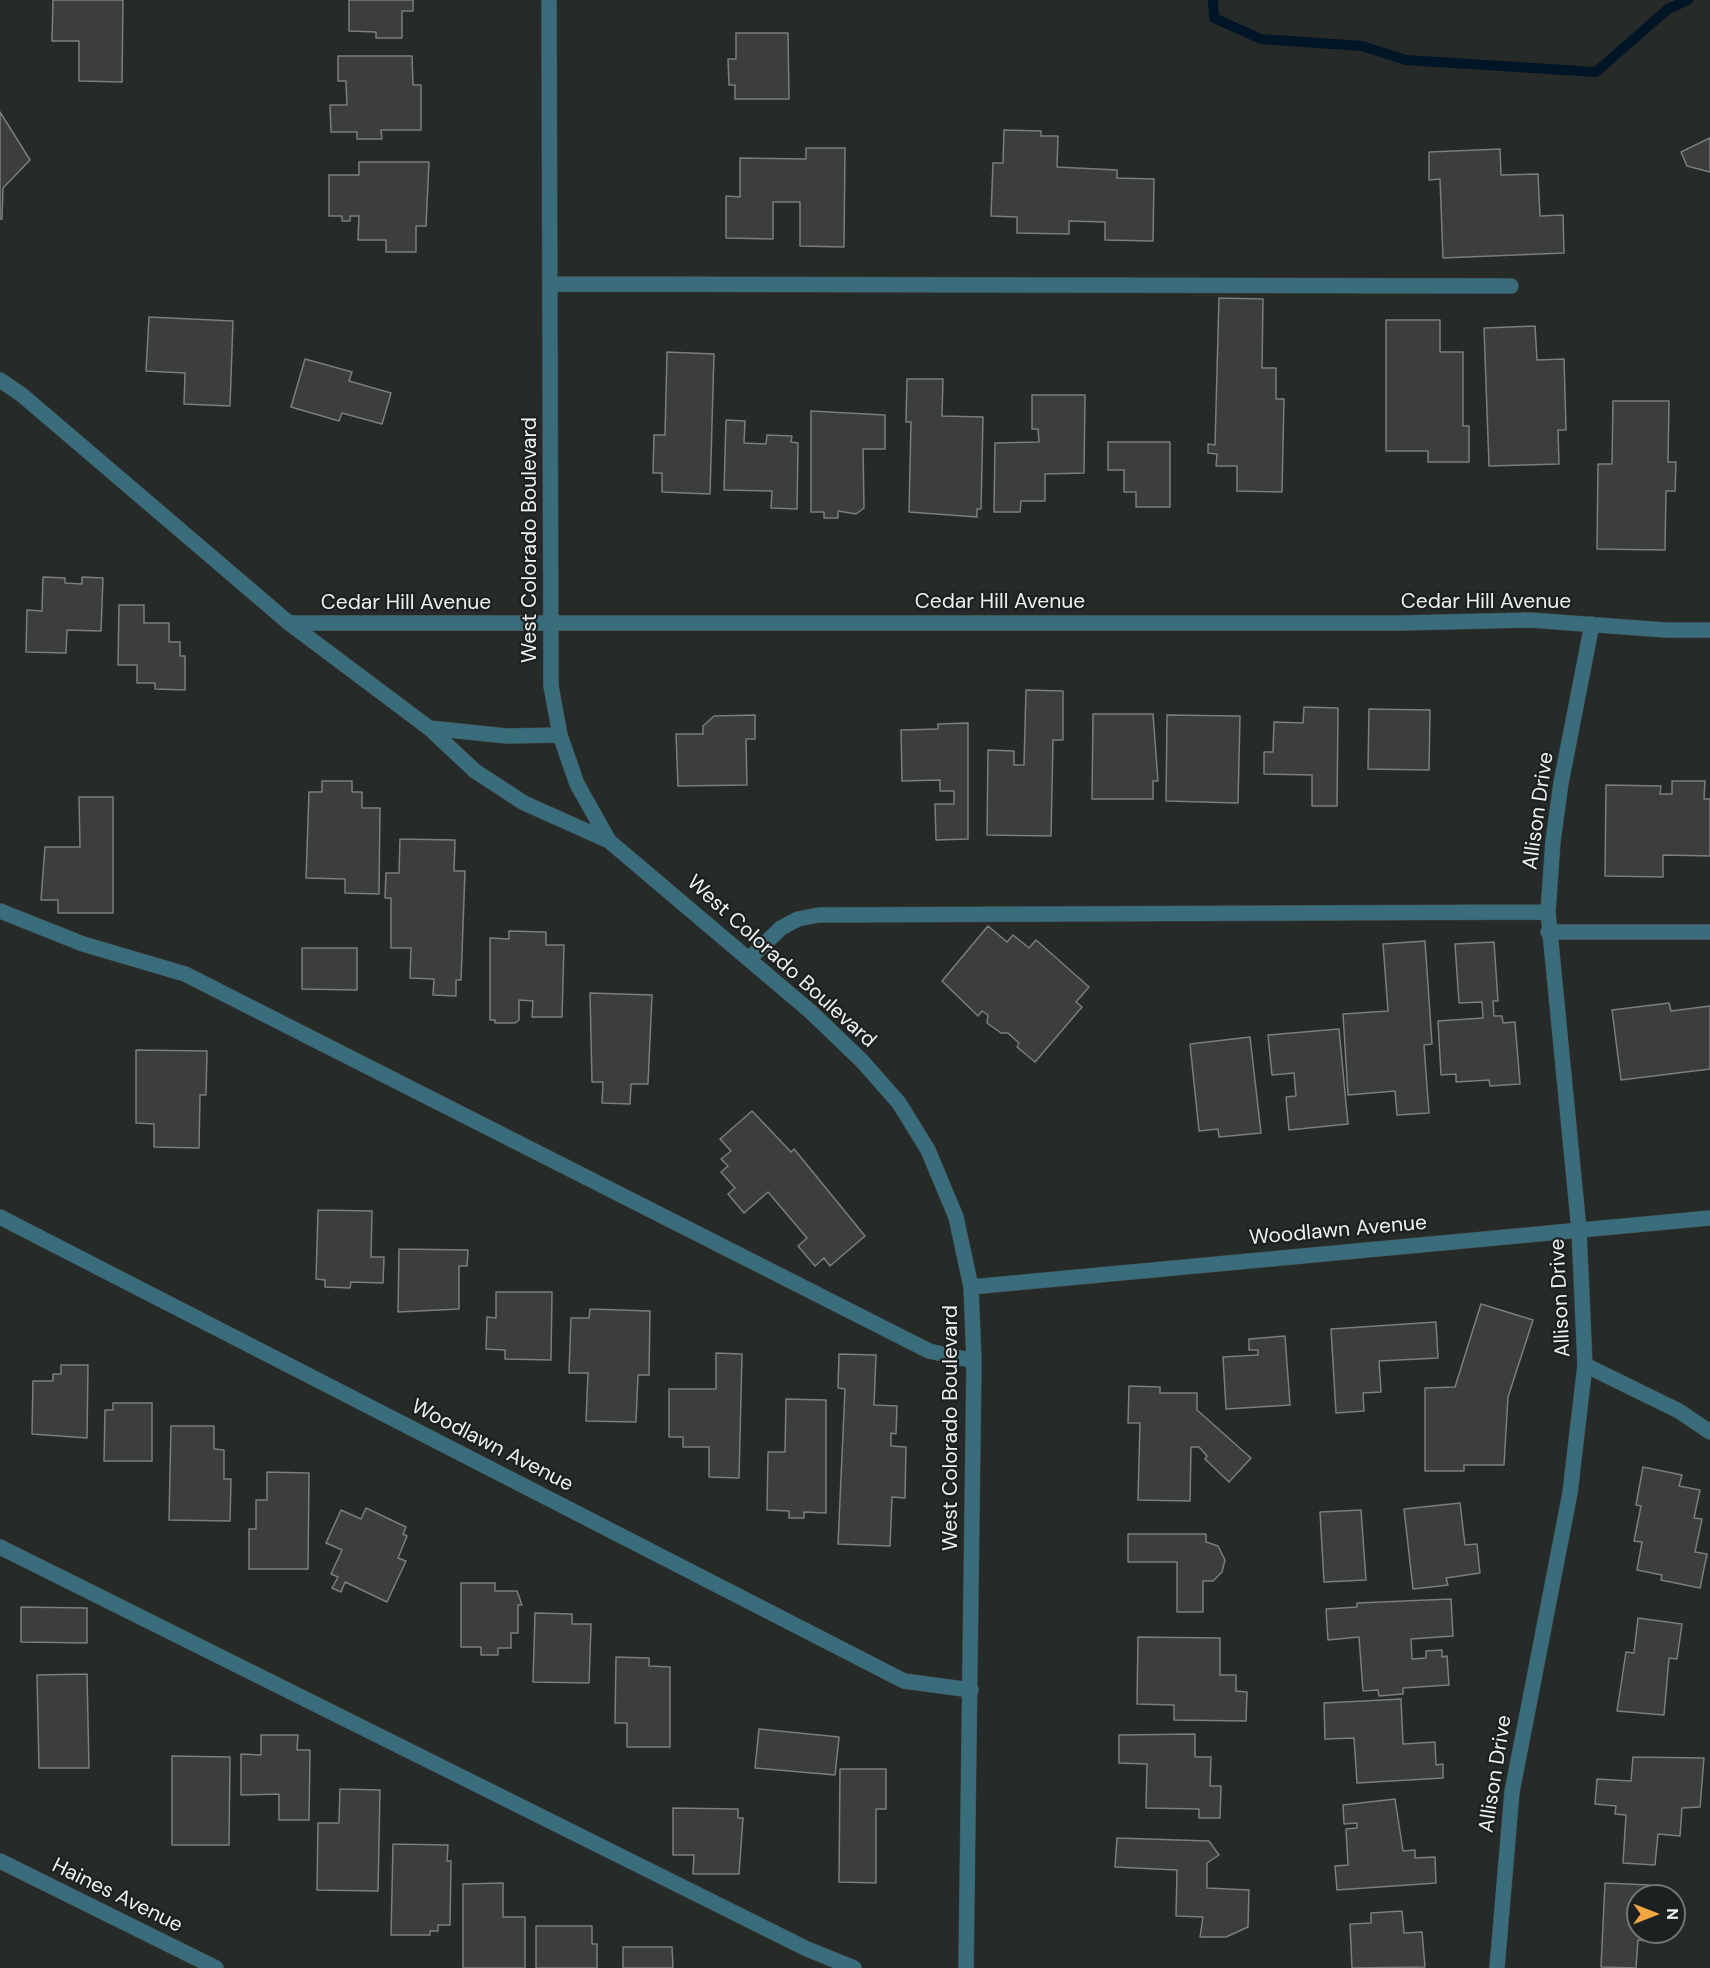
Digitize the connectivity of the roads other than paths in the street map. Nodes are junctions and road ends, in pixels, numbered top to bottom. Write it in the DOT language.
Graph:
graph roads {
  1 [pos="549,0"];
  2 [pos="550,284"];
  3 [pos="1511,286"];
  4 [pos="0,380"];
  5 [pos="289,623"];
  6 [pos="551,624"];
  7 [pos="1592,624"];
  8 [pos="1710,630"];
  9 [pos="429,729"];
  10 [pos="560,735"];
  11 [pos="609,841"];
  12 [pos="0,911"];
  13 [pos="1548,912"];
  14 [pos="1548,932"];
  15 [pos="1710,932"];
  16 [pos="749,959"];
  17 [pos="0,1217"];
  18 [pos="1710,1218"];
  19 [pos="1579,1230"];
  20 [pos="971,1287"];
  21 [pos="974,1361"];
  22 [pos="1585,1365"];
  23 [pos="1710,1432"];
  24 [pos="0,1547"];
  25 [pos="971,1690"];
  26 [pos="0,1861"];
  27 [pos="216,1968"];
  28 [pos="854,1968"];
  29 [pos="966,1968"];
  30 [pos="1497,1968"];
  1 -- 2 [label="street, West Colorado Boulevard"];
  2 -- 3 [label="street"];
  2 -- 6 [label="street, West Colorado Boulevard"];
  4 -- 5 [label="street, Cedar Hill Avenue"];
  5 -- 6 [label="street, Cedar Hill Avenue"];
  5 -- 9 [label="street, Cedar Hill Avenue"];
  6 -- 7 [label="street, Cedar Hill Avenue"];
  6 -- 10 [label="street, West Colorado Boulevard"];
  7 -- 8 [label="street, Cedar Hill Avenue"];
  7 -- 13 [label="street, Allison Drive"];
  9 -- 10 [label="street"];
  9 -- 11 [label="street, Cedar Hill Avenue"];
  10 -- 11 [label="street, West Colorado Boulevard"];
  11 -- 16 [label="street, West Colorado Boulevard"];
  12 -- 21 [label="street"];
  13 -- 14 [label="street, Allison Drive"];
  13 -- 16 [label="street"];
  14 -- 15 [label="street"];
  14 -- 19 [label="street, Allison Drive"];
  16 -- 20 [label="street, West Colorado Boulevard"];
  17 -- 25 [label="street, Woodlawn Avenue"];
  18 -- 19 [label="street, Woodlawn Avenue"];
  19 -- 20 [label="street, Woodlawn Avenue"];
  19 -- 22 [label="street, Allison Drive"];
  20 -- 21 [label="street, West Colorado Boulevard"];
  21 -- 25 [label="street, West Colorado Boulevard"];
  22 -- 23 [label="street"];
  22 -- 30 [label="street, Allison Drive"];
  24 -- 28 [label="street"];
  25 -- 29 [label="street, West Colorado Boulevard"];
  26 -- 27 [label="street, Haines Avenue"];
}
